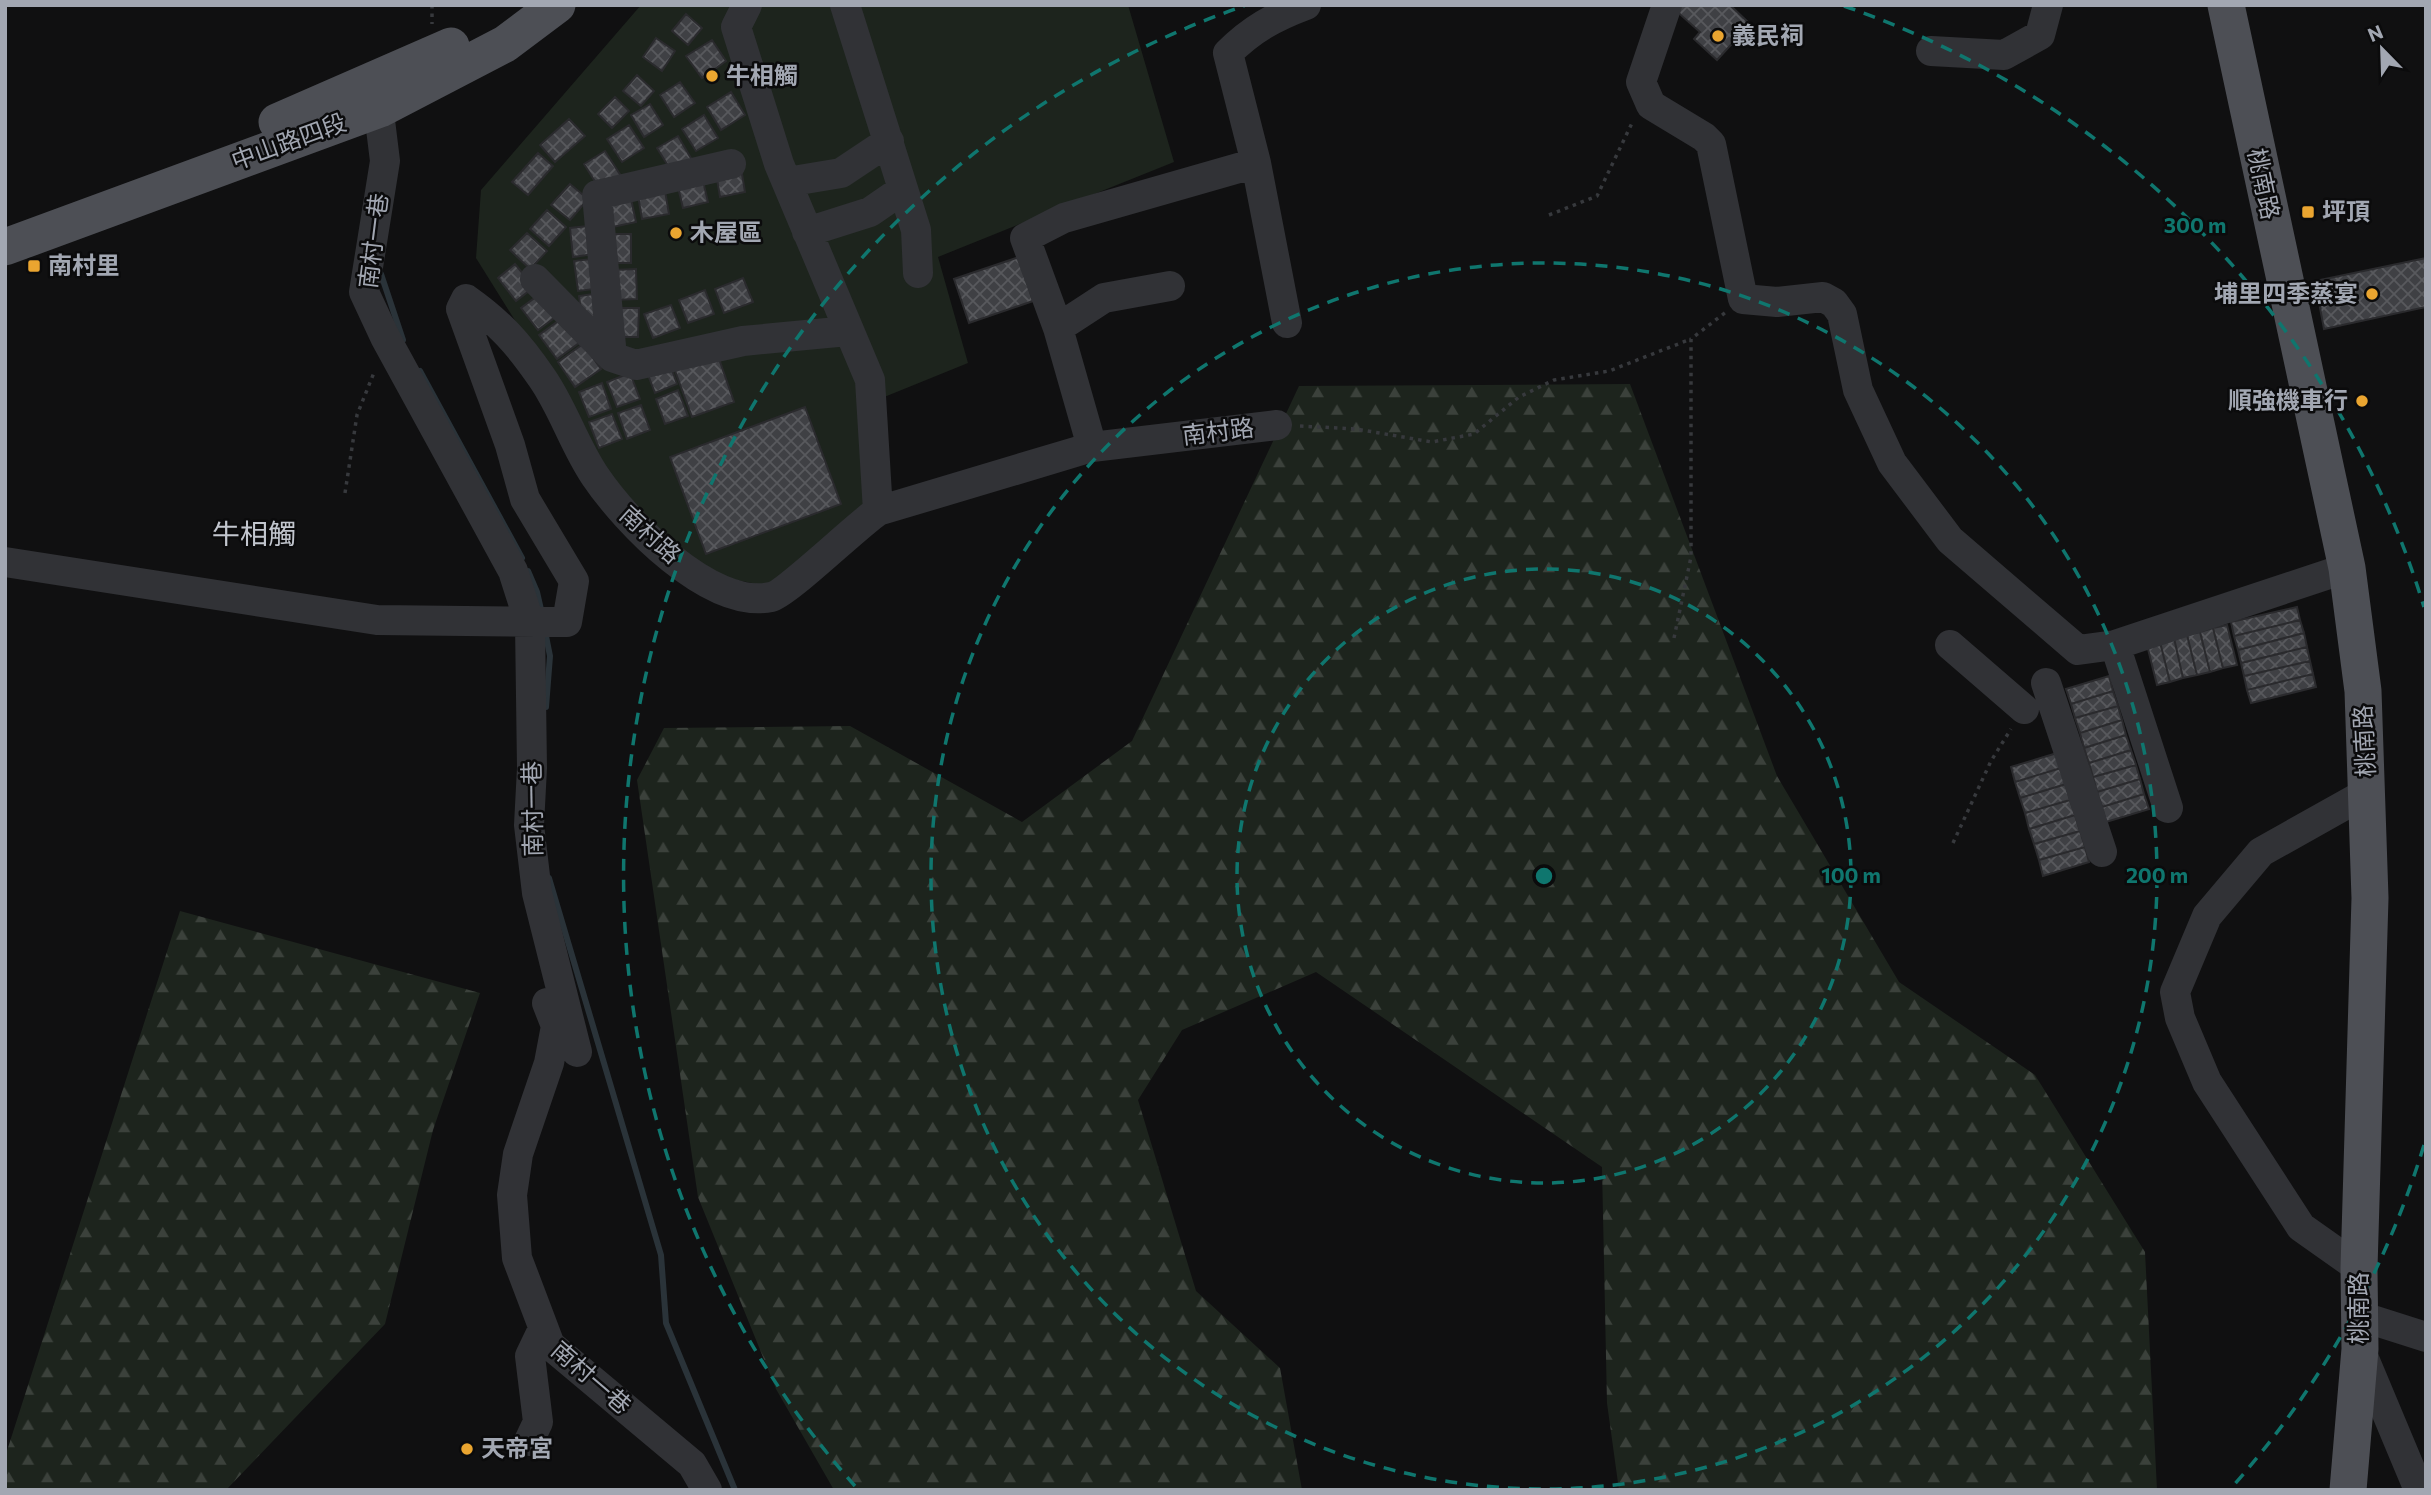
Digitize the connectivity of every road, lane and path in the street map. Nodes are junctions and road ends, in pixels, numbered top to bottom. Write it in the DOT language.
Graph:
graph roads {
  1 [pos="518,5"];
  2 [pos="556,5"];
  3 [pos="747,5"];
  4 [pos="845,5"];
  5 [pos="1306,5"];
  6 [pos="1667,5"];
  7 [pos="2049,5"];
  8 [pos="2226,5"];
  9 [pos="1931,51"];
  10 [pos="1646,93"];
  11 [pos="377,94"];
  12 [pos="888,141"];
  13 [pos="1256,163"];
  14 [pos="731,164"];
  15 [pos="787,182"];
  16 [pos="902,190"];
  17 [pos="1549,215"];
  18 [pos="5,224"];
  19 [pos="807,233"];
  20 [pos="5,247"];
  21 [pos="918,273"];
  22 [pos="536,279"];
  23 [pos="1170,286"];
  24 [pos="1743,299"];
  25 [pos="1287,323"];
  26 [pos="1058,328"];
  27 [pos="848,331"];
  28 [pos="385,337"];
  29 [pos="1691,339"];
  30 [pos="612,357"];
  31 [pos="1277,425"];
  32 [pos="1092,447"];
  33 [pos="345,493"];
  34 [pos="878,511"];
  35 [pos="5,562"];
  36 [pos="2347,568"];
  37 [pos="530,624"];
  38 [pos="1674,638"];
  39 [pos="1950,645"];
  40 [pos="2115,645"];
  41 [pos="2078,650"];
  42 [pos="2046,683"];
  43 [pos="2021,714"];
  44 [pos="2368,792"];
  45 [pos="2168,808"];
  46 [pos="1953,843"];
  47 [pos="2102,852"];
  48 [pos="537,893"];
  49 [pos="577,1052"];
  50 [pos="2359,1268"];
  51 [pos="542,1331"];
  52 [pos="2360,1332"];
  53 [pos="2426,1337"];
  54 [pos="529,1441"];
  55 [pos="707,1490"];
  56 [pos="2348,1490"];
  57 [pos="2419,1490"];
  1 -- 11 [label="main road, 中山路四段"];
  2 -- 11 [label="main road, 中山路四段"];
  3 -- 15 [label="street"];
  4 -- 12 [label="street"];
  5 -- 13 [label="street"];
  6 -- 10 [label="street"];
  7 -- 9 [label="street"];
  8 -- 36 [label="main road, 桃南路"];
  10 -- 17 [label="path"];
  10 -- 24 [label="street"];
  11 -- 18 [label="main road, 中山路四段"];
  11 -- 20 [label="main road, 中山路四段"];
  11 -- 28 [label="street, 南村一巷"];
  12 -- 15 [label="street"];
  12 -- 16 [label="street"];
  13 -- 25 [label="street"];
  13 -- 26 [label="street"];
  14 -- 30 [label="street"];
  15 -- 19 [label="street"];
  16 -- 19 [label="street"];
  16 -- 21 [label="street"];
  19 -- 27 [label="street"];
  22 -- 30 [label="street"];
  23 -- 26 [label="street"];
  24 -- 29 [label="path"];
  24 -- 41 [label="street"];
  26 -- 32 [label="street"];
  27 -- 30 [label="street"];
  27 -- 34 [label="street"];
  28 -- 33 [label="path"];
  28 -- 37 [label="street, 南村一巷"];
  29 -- 31 [label="path"];
  29 -- 38 [label="path"];
  31 -- 32 [label="street, 南村路"];
  32 -- 34 [label="street, 南村路"];
  34 -- 37 [label="street, 南村路"];
  35 -- 37 [label="street"];
  36 -- 40 [label="street"];
  36 -- 44 [label="main road, 桃南路"];
  37 -- 48 [label="street, 南村一巷"];
  39 -- 43 [label="street"];
  40 -- 41 [label="street"];
  40 -- 45 [label="street"];
  41 -- 42 [label="street"];
  42 -- 43 [label="street"];
  42 -- 47 [label="street"];
  43 -- 46 [label="path"];
  44 -- 50 [label="main road, 桃南路"];
  44 -- 50 [label="street"];
  48 -- 49 [label="street"];
  48 -- 51 [label="street, 南村一巷"];
  50 -- 52 [label="main road, 桃南路"];
  51 -- 54 [label="street"];
  51 -- 55 [label="street, 南村一巷"];
  52 -- 53 [label="street"];
  52 -- 56 [label="main road, 桃南路"];
  52 -- 57 [label="street"];
}
